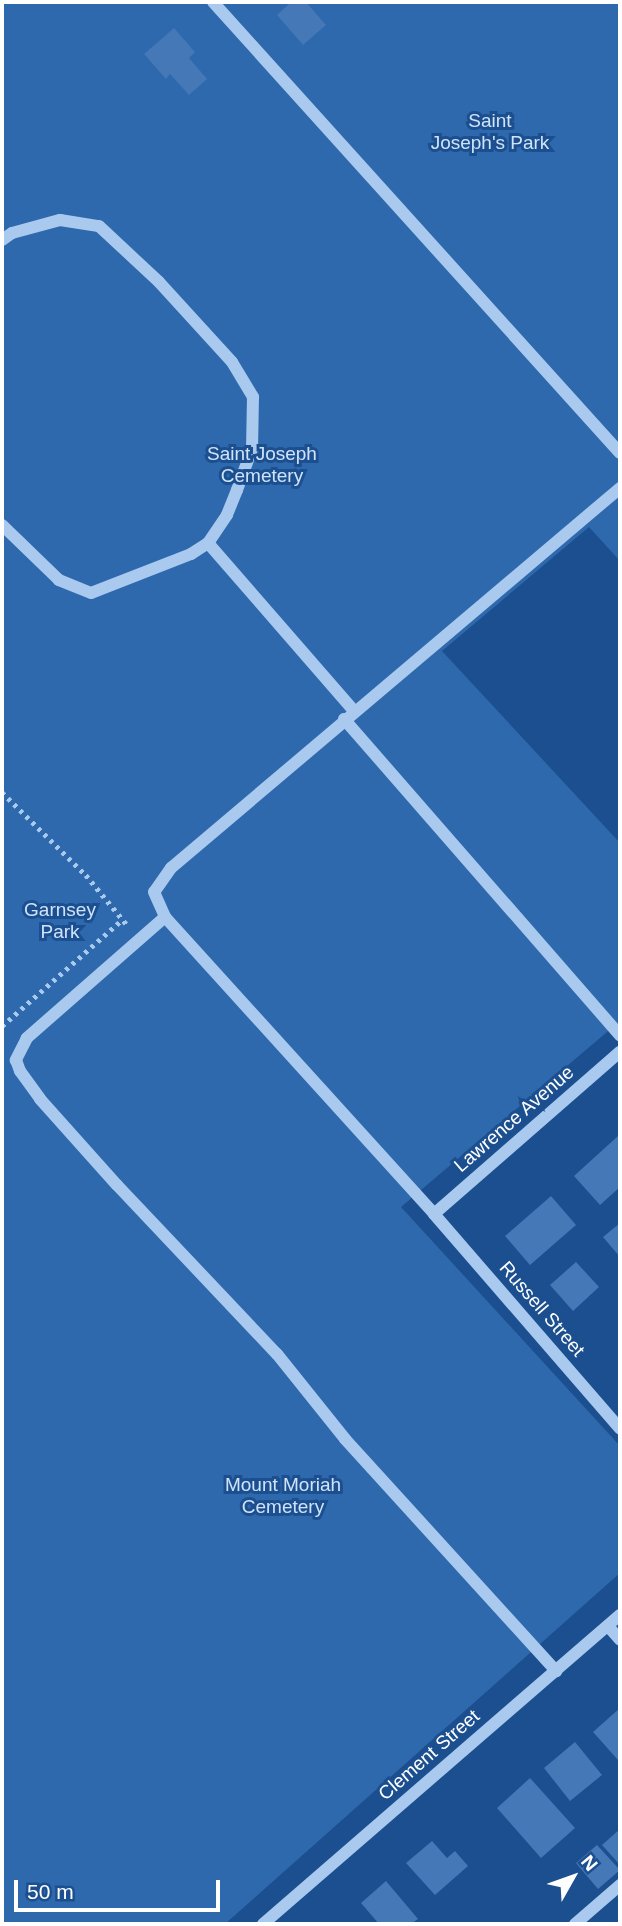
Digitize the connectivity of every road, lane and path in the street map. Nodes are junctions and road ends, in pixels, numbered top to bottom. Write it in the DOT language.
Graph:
graph roads {
  1 [pos="213,2"];
  2 [pos="2,240"];
  3 [pos="620,453"];
  4 [pos="620,488"];
  5 [pos="2,525"];
  6 [pos="208,543"];
  7 [pos="349,715"];
  8 [pos="2,792"];
  9 [pos="165,917"];
  10 [pos="2,1026"];
  11 [pos="620,1035"];
  12 [pos="620,1052"];
  13 [pos="434,1214"];
  14 [pos="620,1429"];
  15 [pos="620,1615"];
  16 [pos="608,1626"];
  17 [pos="620,1640"];
  18 [pos="556,1671"];
  19 [pos="620,1885"];
  20 [pos="263,1924"];
  21 [pos="575,1924"];
  1 -- 3 [label="street"];
  2 -- 6 [label="street"];
  4 -- 7 [label="street"];
  5 -- 6 [label="street"];
  6 -- 7 [label="street"];
  7 -- 9 [label="street"];
  7 -- 11 [label="street"];
  8 -- 10 [label="path"];
  9 -- 13 [label="street, Russell Street"];
  9 -- 18 [label="street"];
  12 -- 13 [label="street, Lawrence Avenue"];
  13 -- 14 [label="street, Russell Street"];
  15 -- 16 [label="street, Clement Street"];
  16 -- 17 [label="street"];
  16 -- 18 [label="street, Clement Street"];
  18 -- 20 [label="street, Clement Street"];
  19 -- 21 [label="street"];
}
